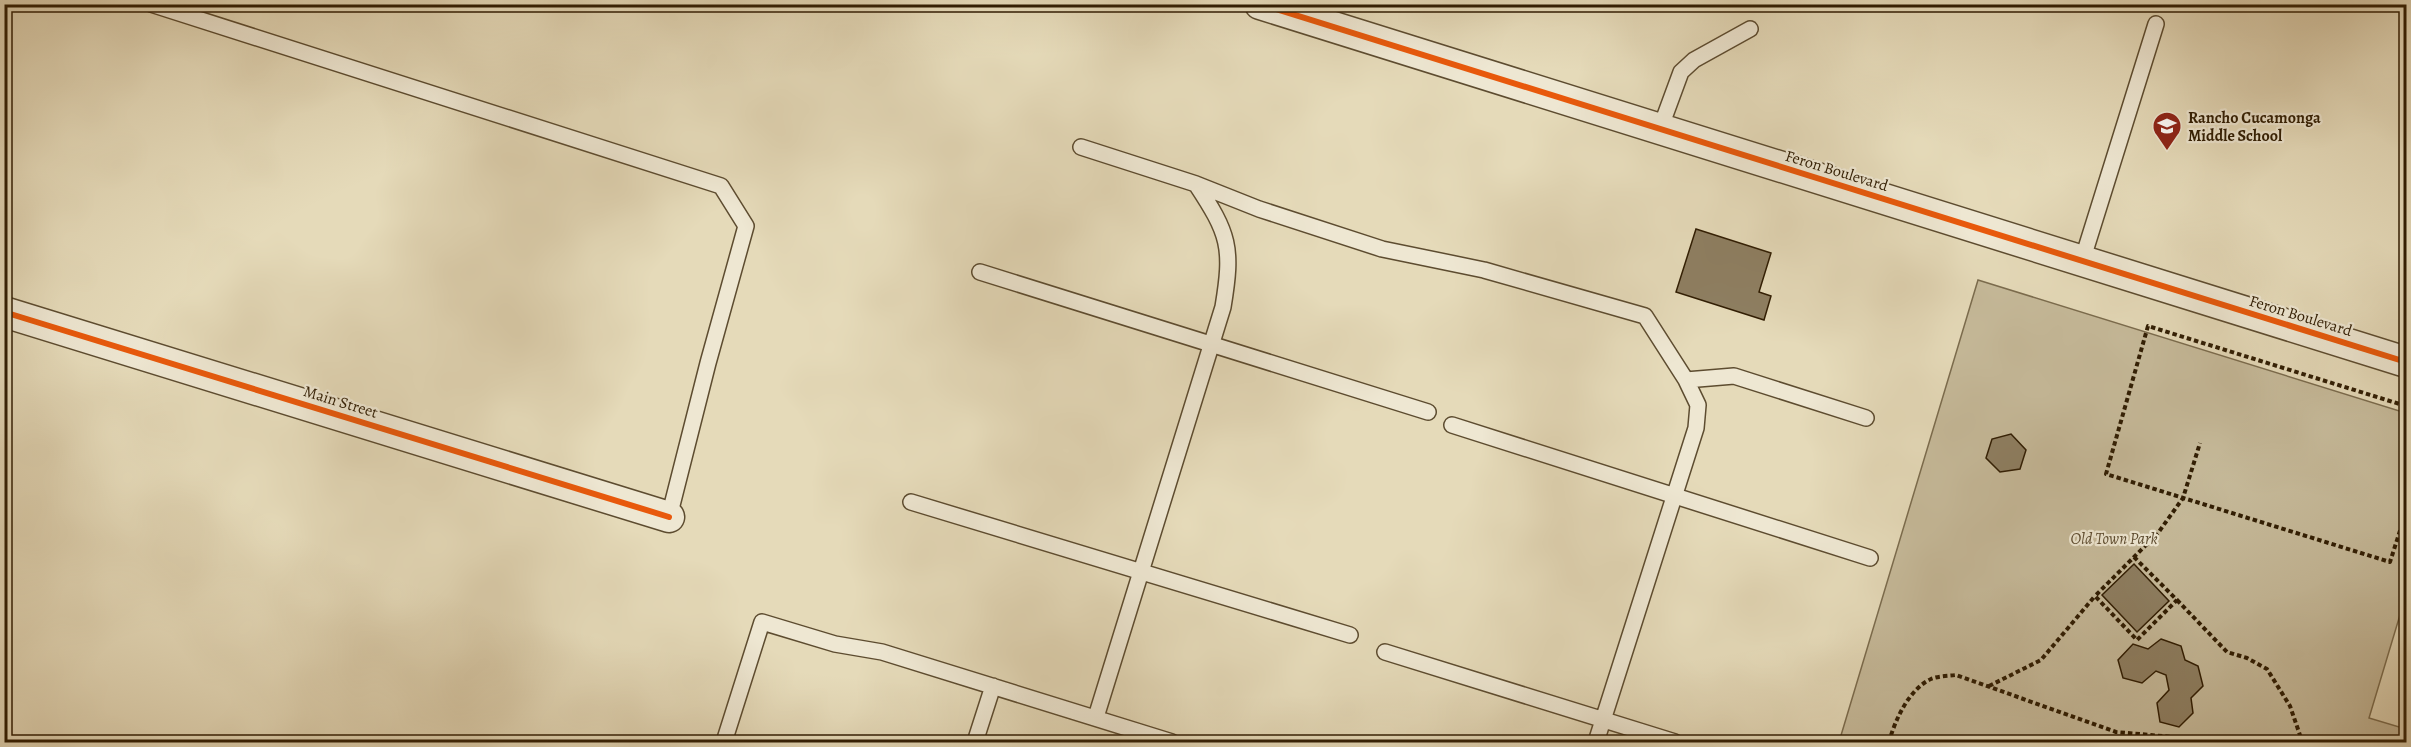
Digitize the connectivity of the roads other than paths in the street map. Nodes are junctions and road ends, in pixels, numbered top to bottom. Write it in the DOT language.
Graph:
graph roads {
  1 [pos="151,4"];
  2 [pos="1260,4"];
  3 [pos="2156,24"];
  4 [pos="1750,29"];
  5 [pos="1660,129"];
  6 [pos="1081,147"];
  7 [pos="1196,184"];
  8 [pos="2082,261"];
  9 [pos="980,272"];
  10 [pos="4,312"];
  11 [pos="1211,345"];
  12 [pos="2406,362"];
  13 [pos="1686,380"];
  14 [pos="1428,412"];
  15 [pos="1866,418"];
  16 [pos="1452,425"];
  17 [pos="1674,497"];
  18 [pos="911,502"];
  19 [pos="669,517"];
  20 [pos="1870,558"];
  21 [pos="1141,571"];
  22 [pos="1350,635"];
  23 [pos="1385,652"];
  24 [pos="993,686"];
  25 [pos="1096,717"];
  26 [pos="1603,720"];
  27 [pos="724,742"];
  28 [pos="975,742"];
  29 [pos="1172,742"];
  30 [pos="1596,742"];
  31 [pos="1675,742"];
  1 -- 19 [label="lane"];
  2 -- 5 [label="street, Feron Boulevard"];
  3 -- 8 [label="lane"];
  4 -- 5 [label="lane"];
  5 -- 8 [label="street, Feron Boulevard"];
  6 -- 7 [label="lane"];
  7 -- 11 [label="lane"];
  7 -- 13 [label="lane"];
  8 -- 12 [label="street, Feron Boulevard"];
  9 -- 11 [label="lane"];
  10 -- 19 [label="street, Main Street"];
  11 -- 14 [label="lane"];
  11 -- 21 [label="lane"];
  13 -- 15 [label="lane"];
  13 -- 17 [label="lane"];
  16 -- 17 [label="lane"];
  17 -- 20 [label="lane"];
  17 -- 26 [label="lane"];
  18 -- 21 [label="lane"];
  21 -- 22 [label="lane"];
  21 -- 25 [label="lane"];
  23 -- 26 [label="lane"];
  24 -- 25 [label="lane"];
  24 -- 27 [label="lane"];
  24 -- 28 [label="lane"];
  25 -- 29 [label="lane"];
  26 -- 30 [label="lane"];
  26 -- 31 [label="lane"];
}
